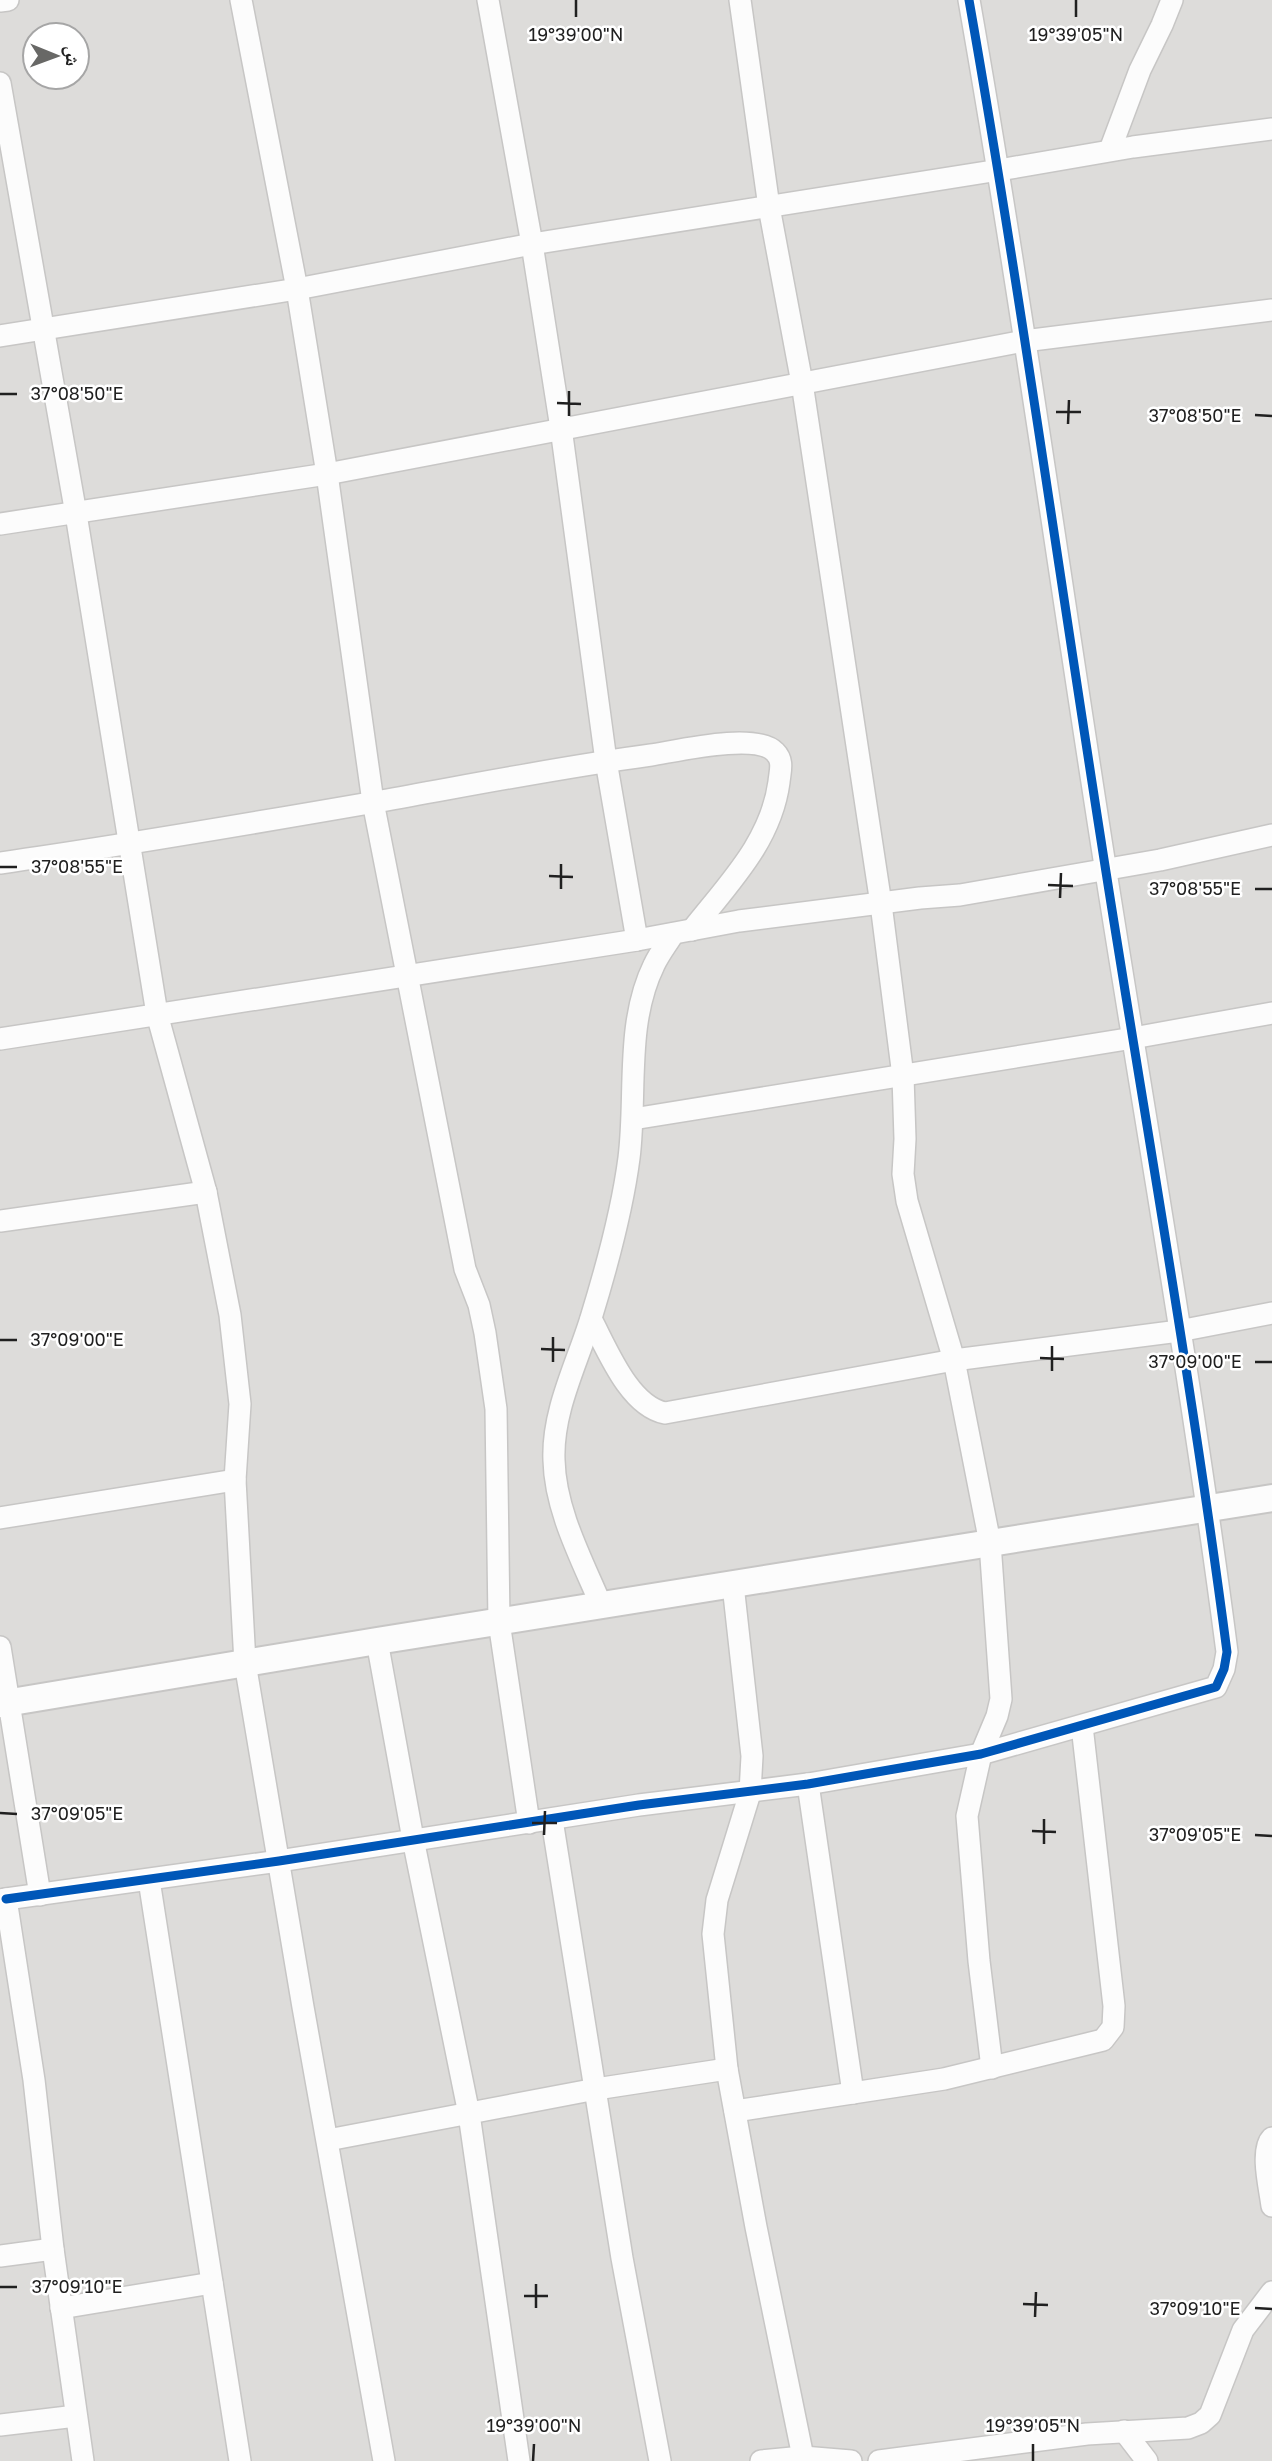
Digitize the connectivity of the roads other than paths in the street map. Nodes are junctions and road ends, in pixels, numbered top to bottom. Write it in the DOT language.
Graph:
graph roads {
  1 [pos="8,0"];
  2 [pos="241,0"];
  3 [pos="488,0"];
  4 [pos="740,0"];
  5 [pos="969,0"];
  6 [pos="1171,0"];
  7 [pos="0,1"];
  8 [pos="0,83"];
  9 [pos="1272,129"];
  10 [pos="1110,150"];
  11 [pos="999,170"];
  12 [pos="769,206"];
  13 [pos="532,244"];
  14 [pos="297,289"];
  15 [pos="1272,310"];
  16 [pos="44,329"];
  17 [pos="0,336"];
  18 [pos="1024,341"];
  19 [pos="802,383"];
  20 [pos="561,428"];
  21 [pos="327,474"];
  22 [pos="76,514"];
  23 [pos="0,524"];
  24 [pos="606,761"];
  25 [pos="373,802"];
  26 [pos="1272,835"];
  27 [pos="128,844"];
  28 [pos="0,863"];
  29 [pos="1105,869"];
  30 [pos="881,904"];
  31 [pos="683,932"];
  32 [pos="637,940"];
  33 [pos="407,975"];
  34 [pos="1272,1013"];
  35 [pos="157,1014"];
  36 [pos="1133,1038"];
  37 [pos="0,1039"];
  38 [pos="903,1076"];
  39 [pos="633,1119"];
  40 [pos="206,1192"];
  41 [pos="0,1221"];
  42 [pos="1272,1313"];
  43 [pos="591,1319"];
  44 [pos="1179,1331"];
  45 [pos="954,1360"];
  46 [pos="235,1480"];
  47 [pos="1272,1498"];
  48 [pos="1208,1508"];
  49 [pos="0,1518"];
  50 [pos="990,1543"];
  51 [pos="733,1585"];
  52 [pos="601,1605"];
  53 [pos="499,1622"];
  54 [pos="377,1641"];
  55 [pos="0,1647"];
  56 [pos="245,1662"];
  57 [pos="4,1703"];
  58 [pos="1082,1726"];
  59 [pos="981,1754"];
  60 [pos="808,1784"];
  61 [pos="750,1793"];
  62 [pos="552,1820"];
  63 [pos="529,1823"];
  64 [pos="413,1839"];
  65 [pos="279,1861"];
  66 [pos="149,1880"];
  67 [pos="40,1895"];
  68 [pos="3,1900"];
  69 [pos="992,2068"];
  70 [pos="727,2069"];
  71 [pos="596,2089"];
  72 [pos="853,2093"];
  73 [pos="735,2111"];
  74 [pos="468,2114"];
  75 [pos="1272,2138"];
  76 [pos="328,2140"];
  77 [pos="1272,2206"];
  78 [pos="52,2249"];
  79 [pos="0,2256"];
  80 [pos="212,2283"];
  81 [pos="1272,2292"];
  82 [pos="61,2308"];
  83 [pos="76,2416"];
  84 [pos="0,2425"];
  85 [pos="1124,2431"];
  86 [pos="1023,2451"];
  87 [pos="803,2457"];
  88 [pos="83,2461"];
  89 [pos="240,2461"];
  90 [pos="384,2461"];
  91 [pos="519,2461"];
  92 [pos="660,2461"];
  93 [pos="761,2461"];
  94 [pos="851,2461"];
  95 [pos="879,2461"];
  96 [pos="887,2461"];
  97 [pos="1147,2461"];
  1 -- 7 [label="street"];
  2 -- 14 [label="street"];
  3 -- 13 [label="street"];
  4 -- 12 [label="street"];
  5 -- 11 [label="street"];
  6 -- 10 [label="street"];
  8 -- 16 [label="street"];
  9 -- 10 [label="street"];
  10 -- 11 [label="street"];
  11 -- 12 [label="street"];
  11 -- 18 [label="street"];
  12 -- 13 [label="street"];
  12 -- 19 [label="street"];
  13 -- 14 [label="street"];
  13 -- 20 [label="street"];
  14 -- 16 [label="street"];
  14 -- 21 [label="street"];
  15 -- 18 [label="street"];
  16 -- 17 [label="street"];
  16 -- 22 [label="street"];
  18 -- 19 [label="street"];
  18 -- 29 [label="street"];
  19 -- 20 [label="street"];
  19 -- 30 [label="street"];
  20 -- 21 [label="street"];
  20 -- 24 [label="street"];
  21 -- 22 [label="street"];
  21 -- 25 [label="street"];
  22 -- 23 [label="street"];
  22 -- 27 [label="street"];
  24 -- 25 [label="street"];
  24 -- 31 [label="street"];
  24 -- 32 [label="street"];
  25 -- 27 [label="street"];
  25 -- 33 [label="street"];
  26 -- 29 [label="street"];
  27 -- 28 [label="street"];
  27 -- 35 [label="street"];
  29 -- 30 [label="street"];
  29 -- 36 [label="street"];
  30 -- 31 [label="street"];
  30 -- 38 [label="street"];
  31 -- 32 [label="street"];
  31 -- 39 [label="street"];
  32 -- 33 [label="street"];
  33 -- 35 [label="street"];
  33 -- 53 [label="street"];
  34 -- 36 [label="street"];
  35 -- 37 [label="street"];
  35 -- 40 [label="street"];
  36 -- 38 [label="street"];
  36 -- 44 [label="street"];
  38 -- 39 [label="street"];
  38 -- 45 [label="street"];
  39 -- 43 [label="street"];
  40 -- 41 [label="street"];
  40 -- 46 [label="street"];
  42 -- 44 [label="street"];
  43 -- 45 [label="street"];
  43 -- 52 [label="street"];
  44 -- 45 [label="street"];
  44 -- 48 [label="street"];
  45 -- 50 [label="street"];
  46 -- 49 [label="street"];
  46 -- 56 [label="street"];
  47 -- 48 [label="street"];
  48 -- 50 [label="street"];
  48 -- 58 [label="street"];
  50 -- 51 [label="street"];
  50 -- 59 [label="street"];
  51 -- 52 [label="street"];
  51 -- 61 [label="street"];
  52 -- 53 [label="street"];
  53 -- 54 [label="street"];
  53 -- 63 [label="street"];
  54 -- 56 [label="street"];
  54 -- 64 [label="street"];
  55 -- 57 [label="street"];
  56 -- 57 [label="street"];
  56 -- 65 [label="street"];
  57 -- 67 [label="street"];
  58 -- 59 [label="street"];
  58 -- 69 [label="street"];
  59 -- 60 [label="street"];
  59 -- 69 [label="street"];
  60 -- 61 [label="street"];
  60 -- 72 [label="street"];
  61 -- 62 [label="street"];
  61 -- 70 [label="street"];
  62 -- 63 [label="street"];
  62 -- 71 [label="street"];
  63 -- 64 [label="street"];
  64 -- 65 [label="street"];
  64 -- 74 [label="street"];
  65 -- 66 [label="street"];
  65 -- 76 [label="street"];
  66 -- 67 [label="street"];
  66 -- 80 [label="street"];
  67 -- 68 [label="street"];
  68 -- 78 [label="street"];
  69 -- 72 [label="street"];
  70 -- 71 [label="street"];
  70 -- 73 [label="street"];
  71 -- 74 [label="street"];
  71 -- 92 [label="street"];
  72 -- 73 [label="street"];
  73 -- 87 [label="street"];
  74 -- 76 [label="street"];
  74 -- 91 [label="street"];
  75 -- 77 [label="street"];
  76 -- 90 [label="street"];
  78 -- 79 [label="street"];
  78 -- 82 [label="street"];
  80 -- 82 [label="street"];
  80 -- 89 [label="street"];
  81 -- 85 [label="street"];
  82 -- 83 [label="street"];
  83 -- 84 [label="street"];
  83 -- 88 [label="street"];
  85 -- 86 [label="street"];
  85 -- 97 [label="street"];
  86 -- 96 [label="street"];
  87 -- 93 [label="street"];
  87 -- 94 [label="street"];
  95 -- 96 [label="street"];
}
